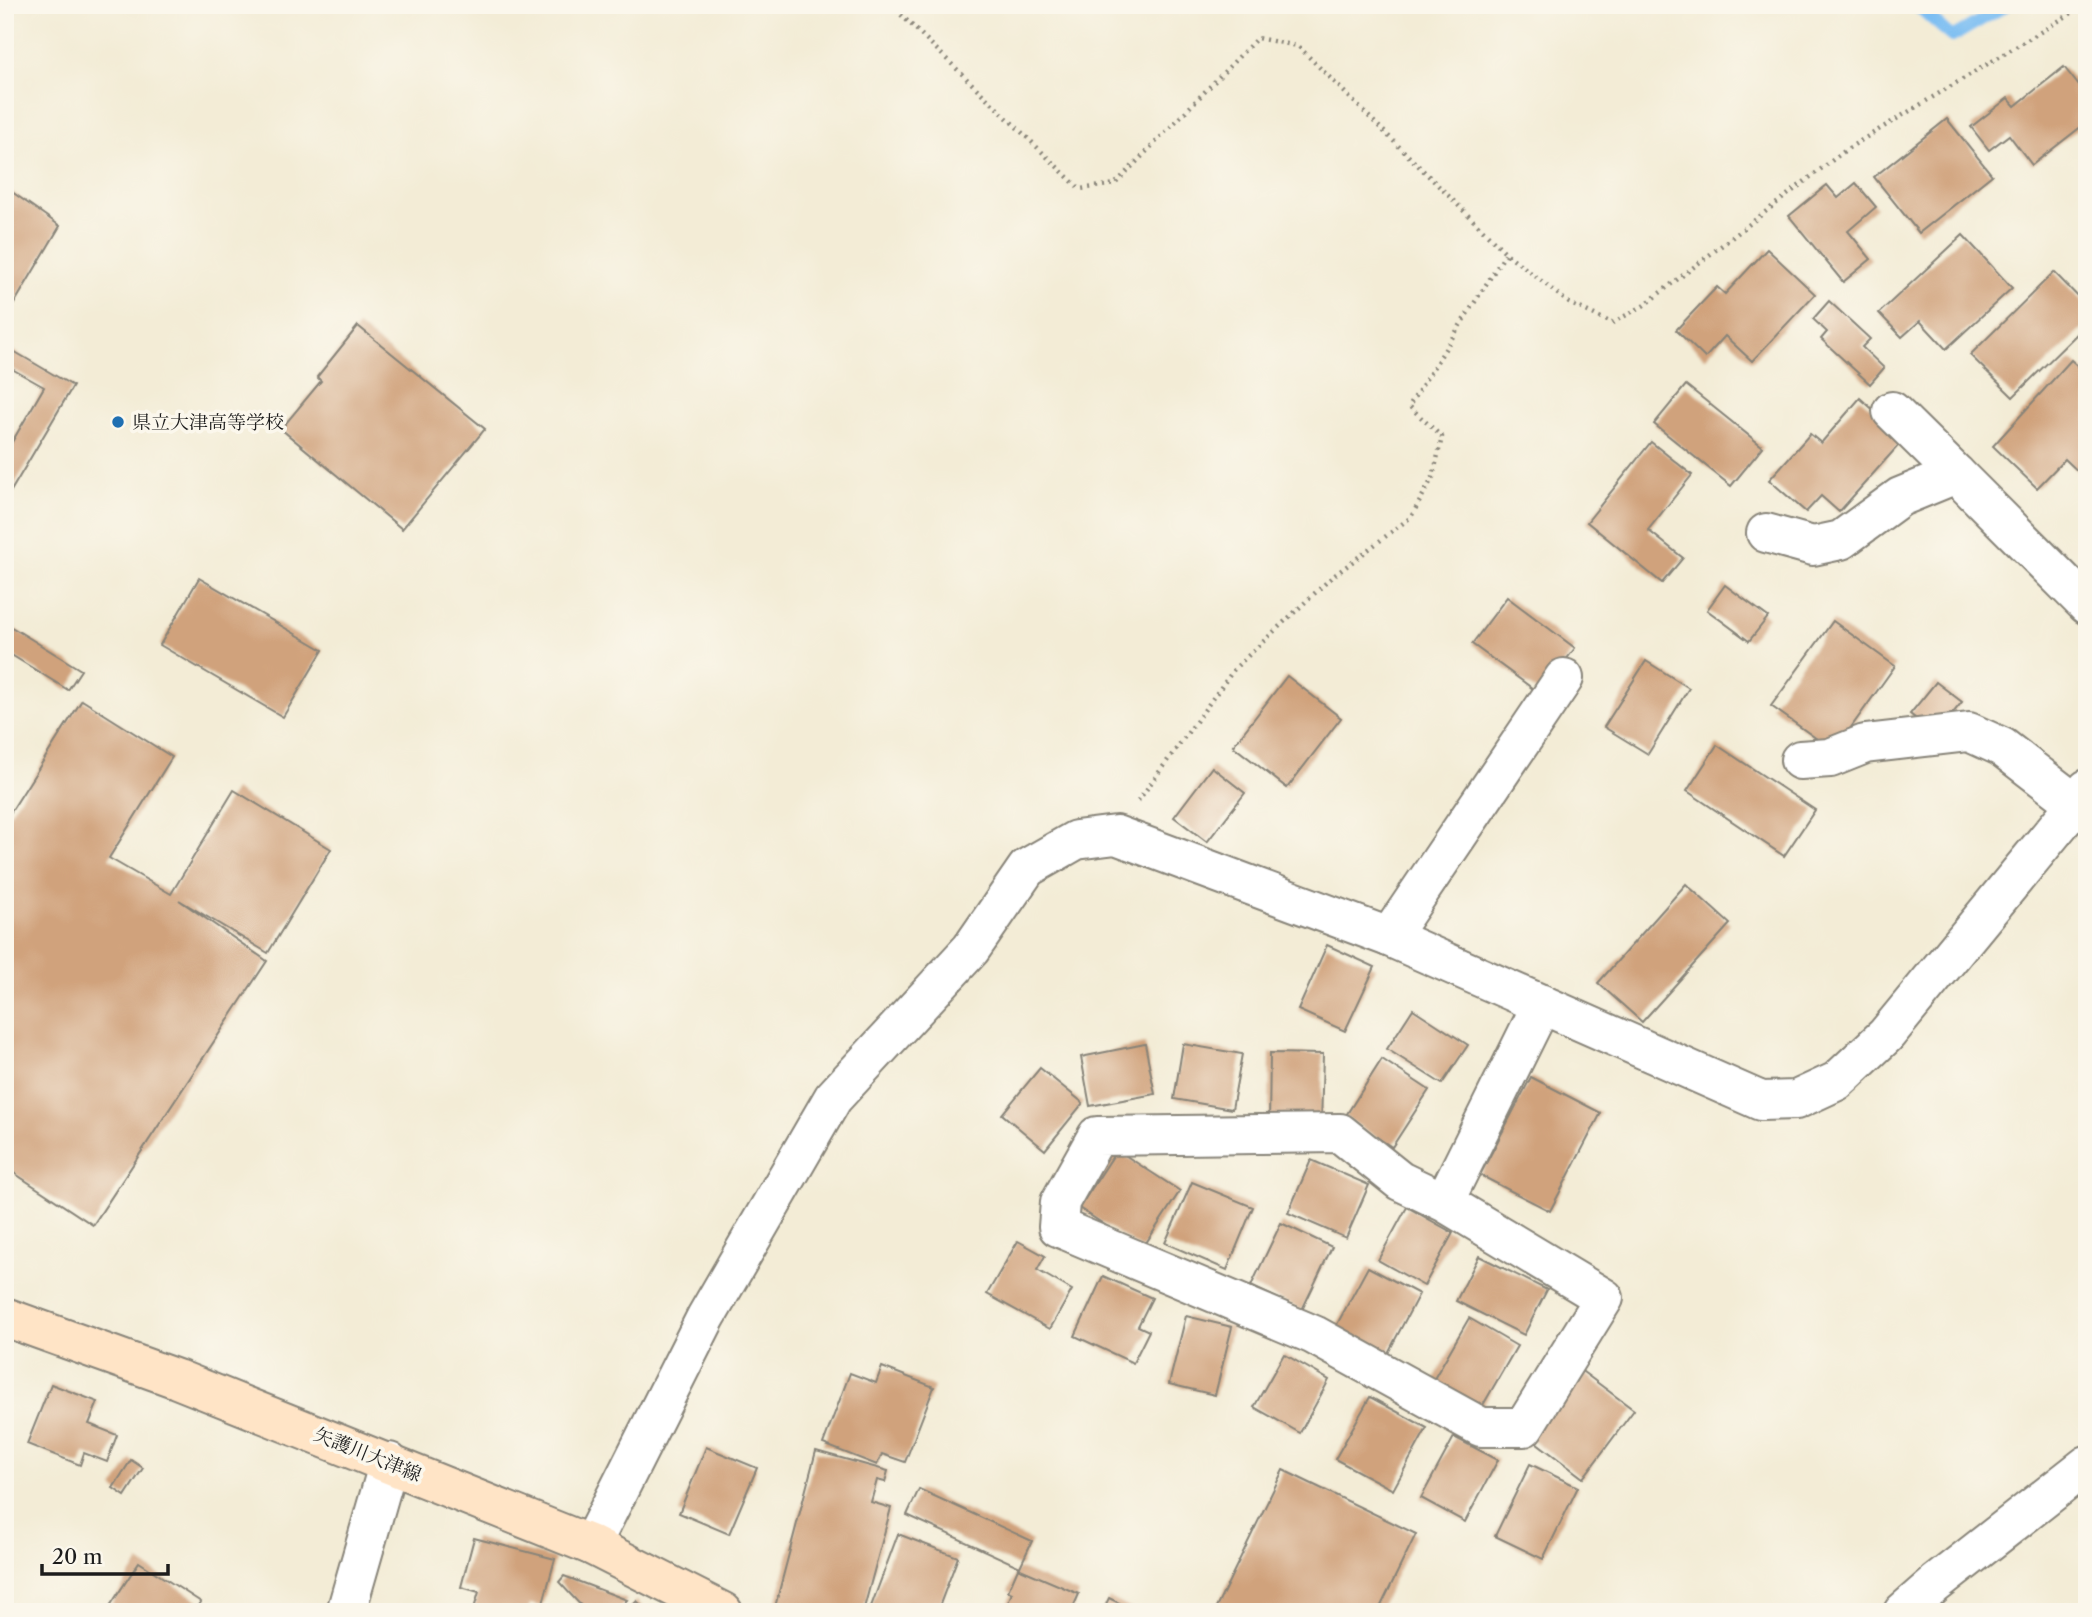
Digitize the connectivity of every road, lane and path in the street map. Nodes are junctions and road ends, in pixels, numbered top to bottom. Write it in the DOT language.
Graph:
graph roads {
  1 [pos="891,5"];
  2 [pos="2085,5"];
  3 [pos="1506,253"];
  4 [pos="1892,411"];
  5 [pos="1956,474"];
  6 [pos="1766,533"];
  7 [pos="2087,605"];
  8 [pos="1564,678"];
  9 [pos="1800,760"];
  10 [pos="2083,802"];
  11 [pos="1116,835"];
  12 [pos="1389,937"];
  13 [pos="1542,1004"];
  14 [pos="1444,1202"];
  15 [pos="5,1317"];
  16 [pos="389,1462"];
  17 [pos="2087,1465"];
  18 [pos="591,1545"];
  19 [pos="346,1612"];
  20 [pos="723,1612"];
  21 [pos="1903,1612"];
  1 -- 3 [label="path"];
  2 -- 3 [label="path"];
  3 -- 11 [label="path"];
  4 -- 5 [label="street"];
  5 -- 6 [label="street"];
  5 -- 7 [label="street"];
  8 -- 12 [label="street"];
  9 -- 10 [label="street"];
  10 -- 13 [label="street"];
  11 -- 12 [label="street"];
  11 -- 18 [label="street"];
  12 -- 13 [label="street"];
  13 -- 14 [label="street"];
  14 -- 14 [label="street"];
  15 -- 16 [label="main road, 矢護川大津線"];
  16 -- 18 [label="main road, 矢護川大津線"];
  16 -- 19 [label="street"];
  17 -- 21 [label="street"];
  18 -- 20 [label="main road, 矢護川大津線"];
}
